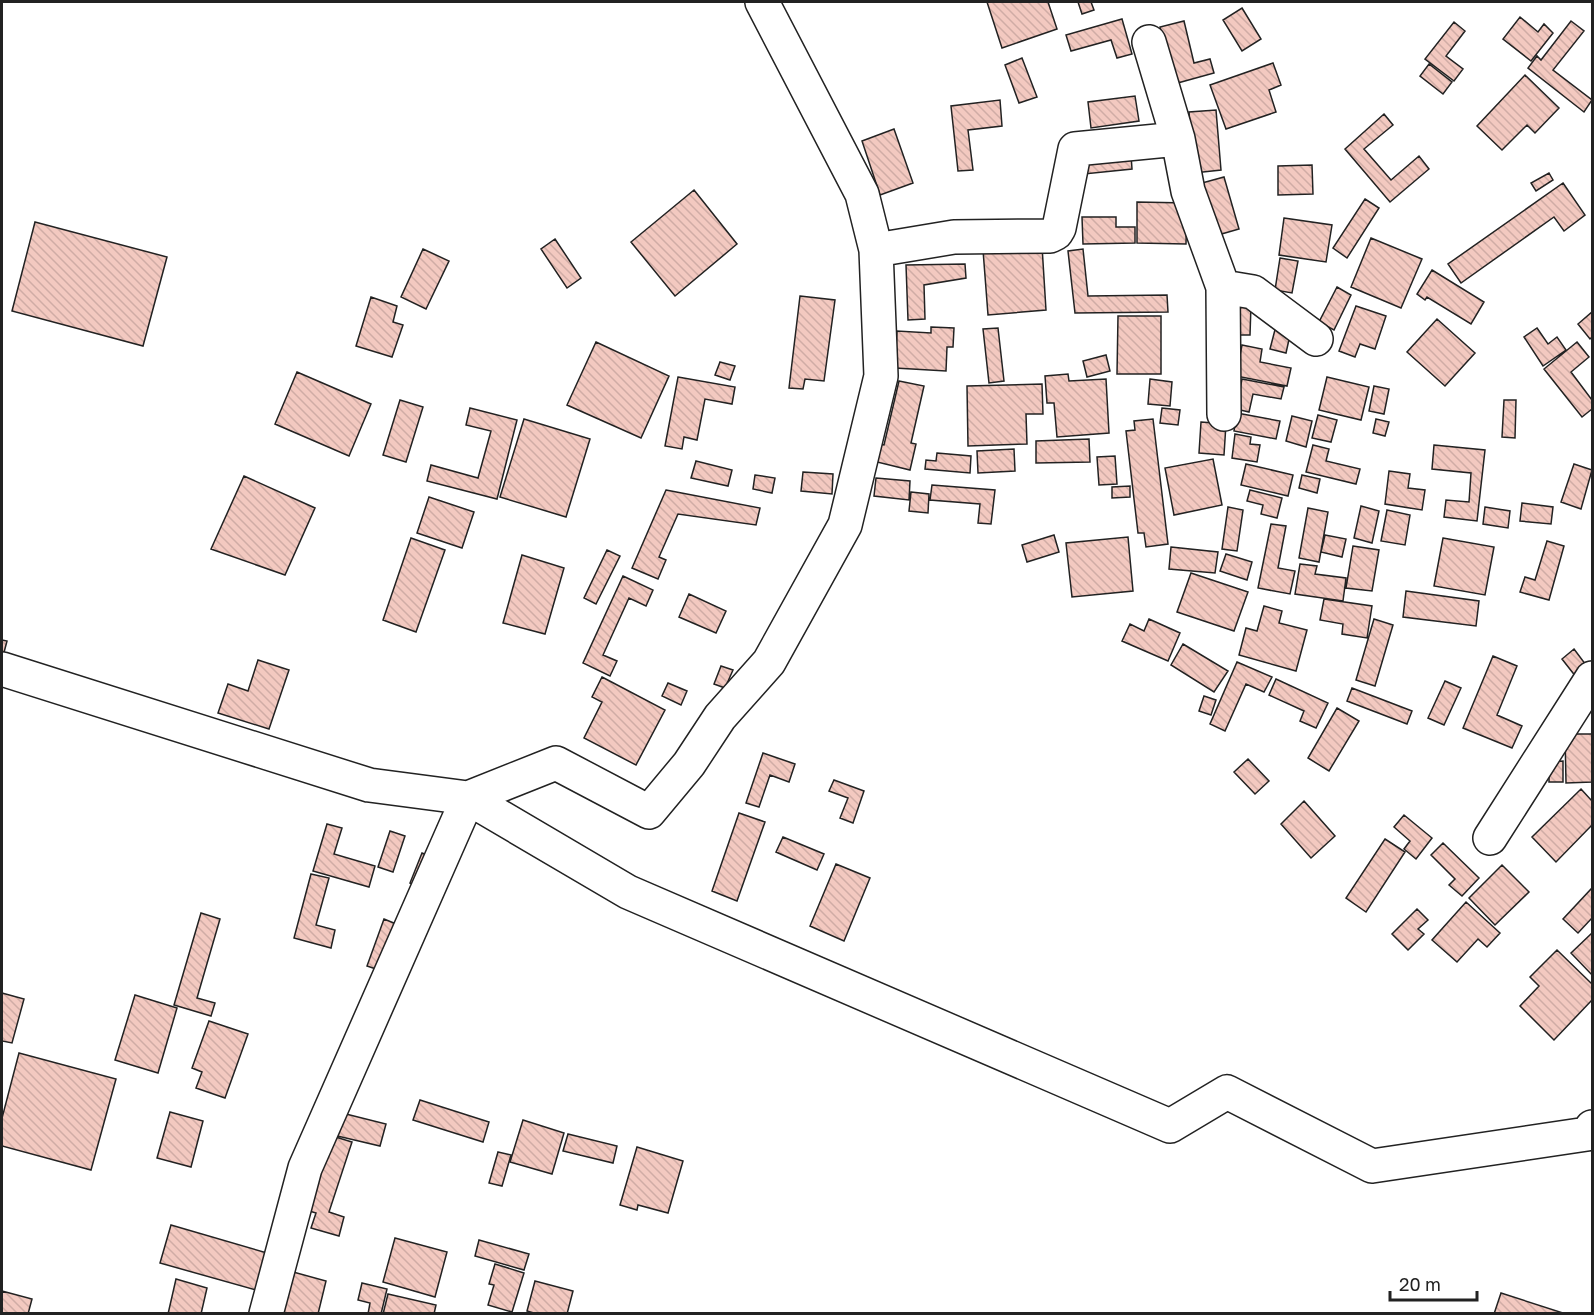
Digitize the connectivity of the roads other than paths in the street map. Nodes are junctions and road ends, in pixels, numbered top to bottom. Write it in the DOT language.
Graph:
graph roads {
  1 [pos="762,2"];
  2 [pos="1149,42"];
  3 [pos="1178,139"];
  4 [pos="876,250"];
  5 [pos="1223,287"];
  6 [pos="1317,339"];
  7 [pos="1224,414"];
  8 [pos="2,669"];
  9 [pos="1593,678"];
  10 [pos="468,798"];
  11 [pos="1490,838"];
  12 [pos="1593,1127"];
  13 [pos="266,1314"];
  1 -- 4 [label="street"];
  2 -- 3 [label="street"];
  3 -- 4 [label="street"];
  3 -- 5 [label="street"];
  4 -- 10 [label="street"];
  5 -- 6 [label="street"];
  5 -- 7 [label="street"];
  8 -- 10 [label="street"];
  9 -- 11 [label="street"];
  10 -- 12 [label="street"];
  10 -- 13 [label="street"];
}
